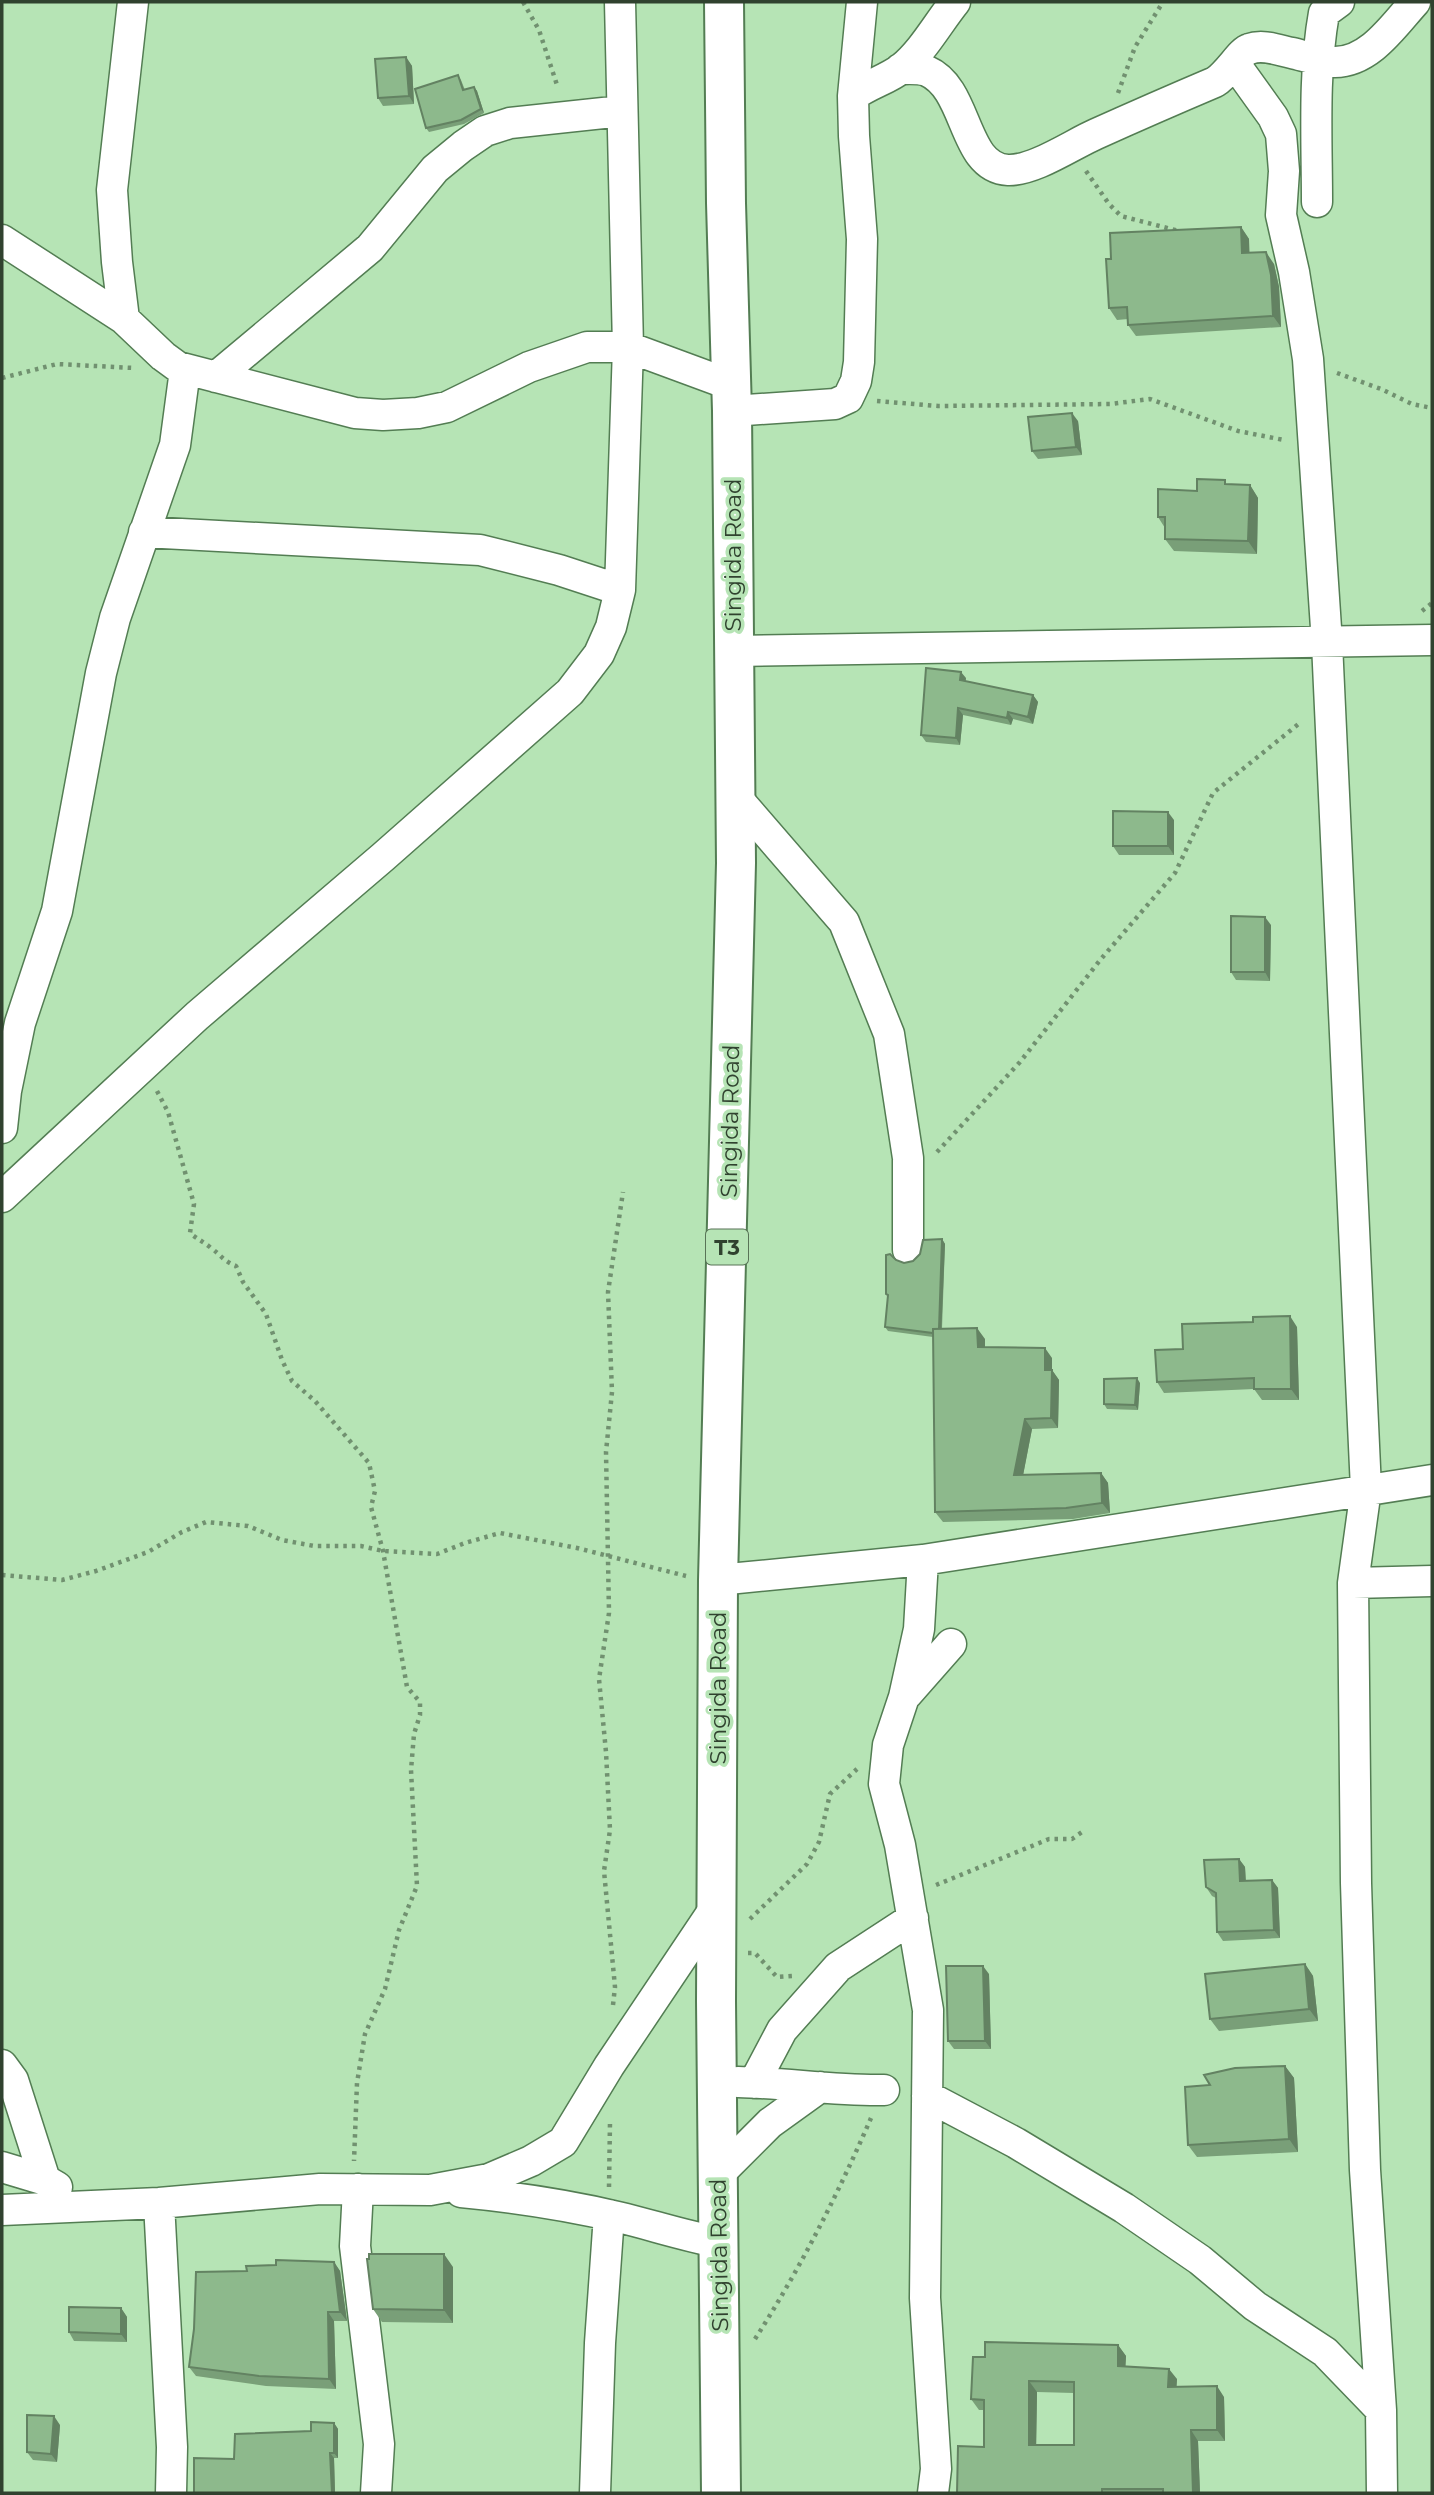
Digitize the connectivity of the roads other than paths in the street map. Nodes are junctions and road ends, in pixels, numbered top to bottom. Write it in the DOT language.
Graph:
graph roads {
  1 [pos="133,2"];
  2 [pos="620,2"];
  3 [pos="724,2"];
  4 [pos="862,2"];
  5 [pos="954,2"];
  6 [pos="1339,2"];
  7 [pos="1416,2"];
  8 [pos="1319,59"];
  9 [pos="1235,64"];
  10 [pos="900,69"];
  11 [pos="853,96"];
  12 [pos="622,111"];
  13 [pos="1317,202"];
  14 [pos="2,240"];
  15 [pos="124,319"];
  16 [pos="628,347"];
  17 [pos="174,363"];
  18 [pos="216,377"];
  19 [pos="732,398"];
  20 [pos="144,532"];
  21 [pos="620,590"];
  22 [pos="1432,640"];
  23 [pos="1326,643"];
  24 [pos="734,651"];
  25 [pos="735,796"];
  26 [pos="2,1128"];
  27 [pos="2,1197"];
  28 [pos="908,1250"];
  29 [pos="1432,1480"];
  30 [pos="1366,1489"];
  31 [pos="923,1560"];
  32 [pos="718,1580"];
  33 [pos="1432,1581"];
  34 [pos="1353,1584"];
  35 [pos="951,1644"];
  36 [pos="904,1697"];
  37 [pos="911,1907"];
  38 [pos="716,1927"];
  39 [pos="2,2065"];
  40 [pos="716,2082"];
  41 [pos="754,2082"];
  42 [pos="820,2087"];
  43 [pos="884,2090"];
  44 [pos="927,2096"];
  45 [pos="2,2166"];
  46 [pos="718,2175"];
  47 [pos="45,2180"];
  48 [pos="358,2189"];
  49 [pos="430,2190"];
  50 [pos="159,2203"];
  51 [pos="90,2207"];
  52 [pos="2,2210"];
  53 [pos="609,2216"];
  54 [pos="718,2242"];
  55 [pos="1381,2410"];
  56 [pos="171,2493"];
  57 [pos="376,2493"];
  58 [pos="596,2493"];
  59 [pos="721,2493"];
  60 [pos="933,2493"];
  61 [pos="1382,2493"];
  1 -- 15 [label="street"];
  2 -- 12 [label="street"];
  3 -- 19 [label="highway, Singida Road / T3"];
  4 -- 11 [label="street"];
  5 -- 10 [label="street"];
  6 -- 8 [label="street"];
  7 -- 8 [label="street"];
  8 -- 9 [label="street"];
  8 -- 13 [label="street"];
  9 -- 10 [label="street"];
  9 -- 23 [label="street"];
  10 -- 11 [label="street"];
  11 -- 19 [label="street"];
  12 -- 16 [label="street"];
  12 -- 18 [label="street"];
  14 -- 15 [label="street"];
  15 -- 17 [label="street"];
  16 -- 18 [label="street"];
  16 -- 19 [label="street"];
  16 -- 21 [label="street"];
  17 -- 18 [label="street"];
  17 -- 20 [label="street"];
  19 -- 24 [label="highway, Singida Road / T3"];
  20 -- 21 [label="street"];
  20 -- 26 [label="street"];
  21 -- 27 [label="street"];
  22 -- 23 [label="street"];
  23 -- 24 [label="street"];
  23 -- 30 [label="street"];
  24 -- 25 [label="highway, Singida Road / T3"];
  25 -- 28 [label="street"];
  25 -- 32 [label="highway, Singida Road / T3"];
  29 -- 30 [label="street"];
  30 -- 31 [label="street"];
  30 -- 34 [label="street"];
  31 -- 32 [label="street"];
  31 -- 36 [label="street"];
  32 -- 38 [label="highway, Singida Road / T3"];
  33 -- 34 [label="street"];
  34 -- 55 [label="street"];
  35 -- 36 [label="street"];
  36 -- 37 [label="street"];
  37 -- 41 [label="street"];
  37 -- 44 [label="street"];
  38 -- 40 [label="highway, Singida Road / T3"];
  38 -- 49 [label="street"];
  39 -- 47 [label="street"];
  40 -- 41 [label="street"];
  40 -- 46 [label="highway, Singida Road / T3"];
  41 -- 42 [label="street"];
  42 -- 43 [label="street"];
  42 -- 46 [label="street"];
  44 -- 55 [label="street"];
  44 -- 60 [label="street"];
  45 -- 47 [label="street"];
  46 -- 54 [label="highway, Singida Road / T3"];
  47 -- 51 [label="street"];
  48 -- 49 [label="street"];
  48 -- 50 [label="street"];
  48 -- 57 [label="street"];
  49 -- 53 [label="street"];
  50 -- 51 [label="street"];
  50 -- 56 [label="street"];
  51 -- 52 [label="street"];
  53 -- 54 [label="street"];
  53 -- 58 [label="street"];
  54 -- 59 [label="highway, Singida Road / T3"];
  55 -- 61 [label="street"];
}
